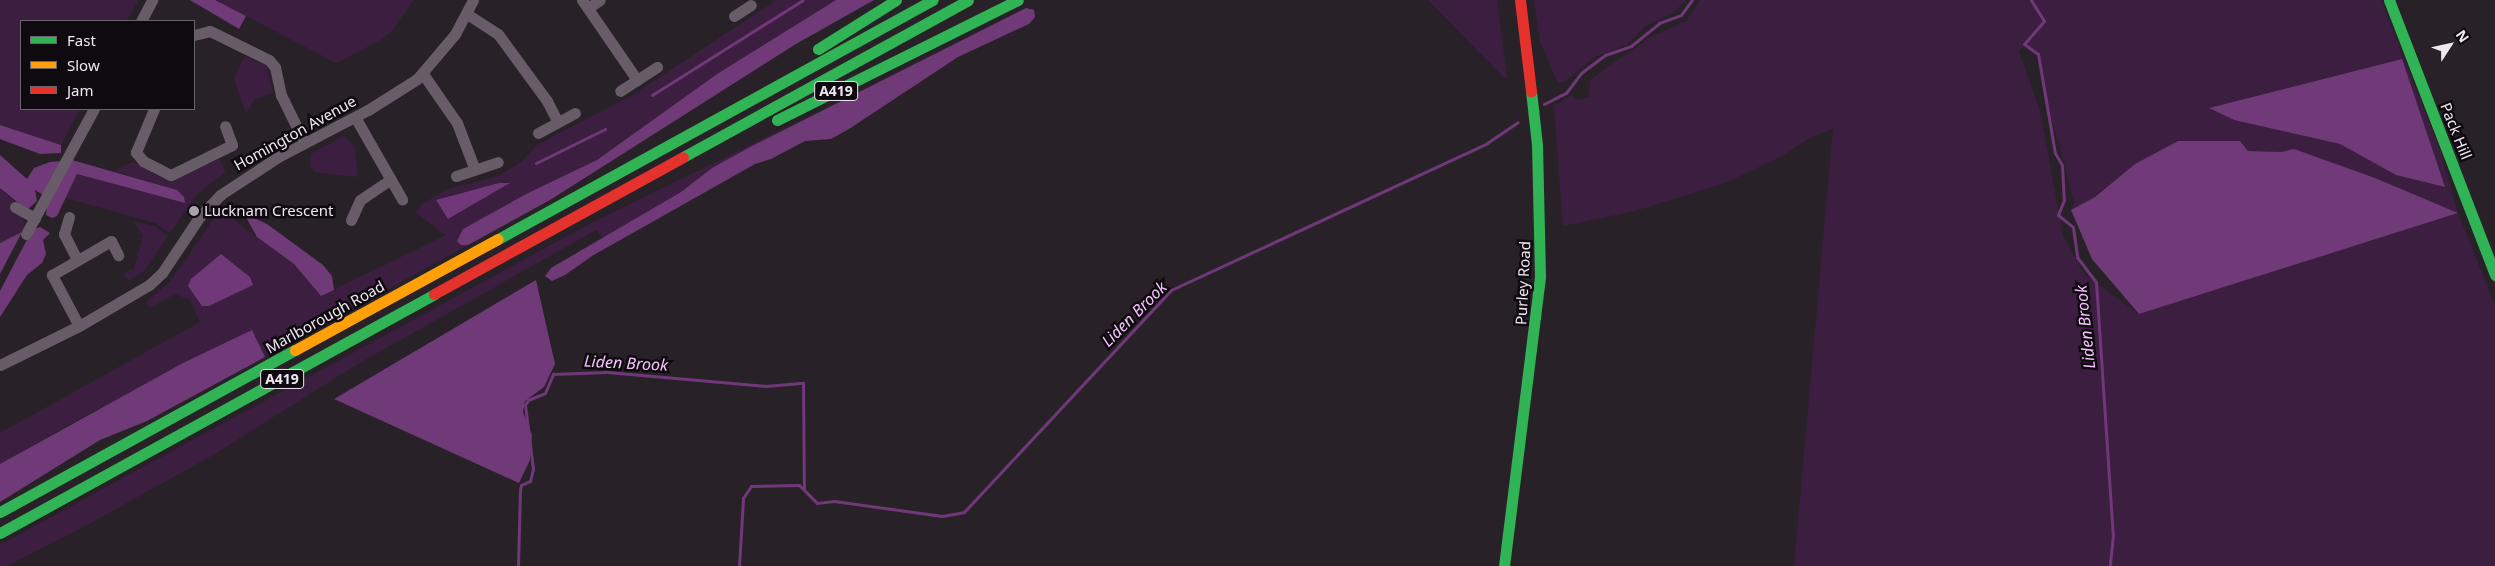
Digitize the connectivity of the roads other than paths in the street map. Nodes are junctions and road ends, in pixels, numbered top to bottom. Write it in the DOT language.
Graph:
graph roads {
  1 [pos="152,0"];
  2 [pos="473,0"];
  3 [pos="600,0"];
  4 [pos="896,0"];
  5 [pos="933,0"];
  6 [pos="968,0"];
  7 [pos="1018,0"];
  8 [pos="1520,0"];
  9 [pos="2389,0"];
  10 [pos="752,2"];
  11 [pos="585,4"];
  12 [pos="467,14"];
  13 [pos="734,16"];
  14 [pos="142,20"];
  15 [pos="195,35"];
  16 [pos="657,67"];
  17 [pos="423,74"];
  18 [pos="637,80"];
  19 [pos="620,91"];
  20 [pos="93,110"];
  21 [pos="154,110"];
  22 [pos="575,113"];
  23 [pos="355,117"];
  24 [pos="557,121"];
  25 [pos="225,126"];
  26 [pos="538,133"];
  27 [pos="304,142"];
  28 [pos="665,147"];
  29 [pos="498,162"];
  30 [pos="475,170"];
  31 [pos="456,176"];
  32 [pos="652,177"];
  33 [pos="391,179"];
  34 [pos="402,200"];
  35 [pos="15,207"];
  36 [pos="69,217"];
  37 [pos="35,218"];
  38 [pos="351,220"];
  39 [pos="26,234"];
  40 [pos="118,255"];
  41 [pos="77,260"];
  42 [pos="2495,275"];
  43 [pos="79,326"];
  44 [pos="0,365"];
  45 [pos="0,512"];
  46 [pos="0,533"];
  47 [pos="1504,566"];
  1 -- 14 [label="street"];
  2 -- 12 [label="street, Homington Avenue"];
  3 -- 11 [label="street"];
  4 -- 28 [label="main road, A419"];
  5 -- 28 [label="main road, A419"];
  6 -- 32 [label="main road, A419"];
  7 -- 32 [label="main road, A419"];
  8 -- 47 [label="main road, Purley Road"];
  9 -- 42 [label="main road, Pack Hill"];
  10 -- 13 [label="street"];
  11 -- 18 [label="street"];
  12 -- 17 [label="street, Homington Avenue"];
  12 -- 24 [label="street"];
  15 -- 27 [label="street"];
  16 -- 18 [label="street"];
  17 -- 23 [label="street, Homington Avenue"];
  17 -- 30 [label="street"];
  18 -- 19 [label="street"];
  20 -- 37 [label="street"];
  21 -- 25 [label="street"];
  22 -- 24 [label="street"];
  23 -- 27 [label="street, Homington Avenue"];
  23 -- 33 [label="street"];
  24 -- 26 [label="street"];
  27 -- 43 [label="street, Homington Avenue"];
  28 -- 45 [label="main road, Marlborough Road / A419"];
  29 -- 30 [label="street"];
  30 -- 31 [label="street"];
  32 -- 46 [label="main road, A419"];
  33 -- 34 [label="street"];
  33 -- 38 [label="street"];
  35 -- 37 [label="street"];
  36 -- 41 [label="street"];
  37 -- 39 [label="street"];
  40 -- 41 [label="street"];
  41 -- 43 [label="street"];
  43 -- 44 [label="street, Homington Avenue"];
}
